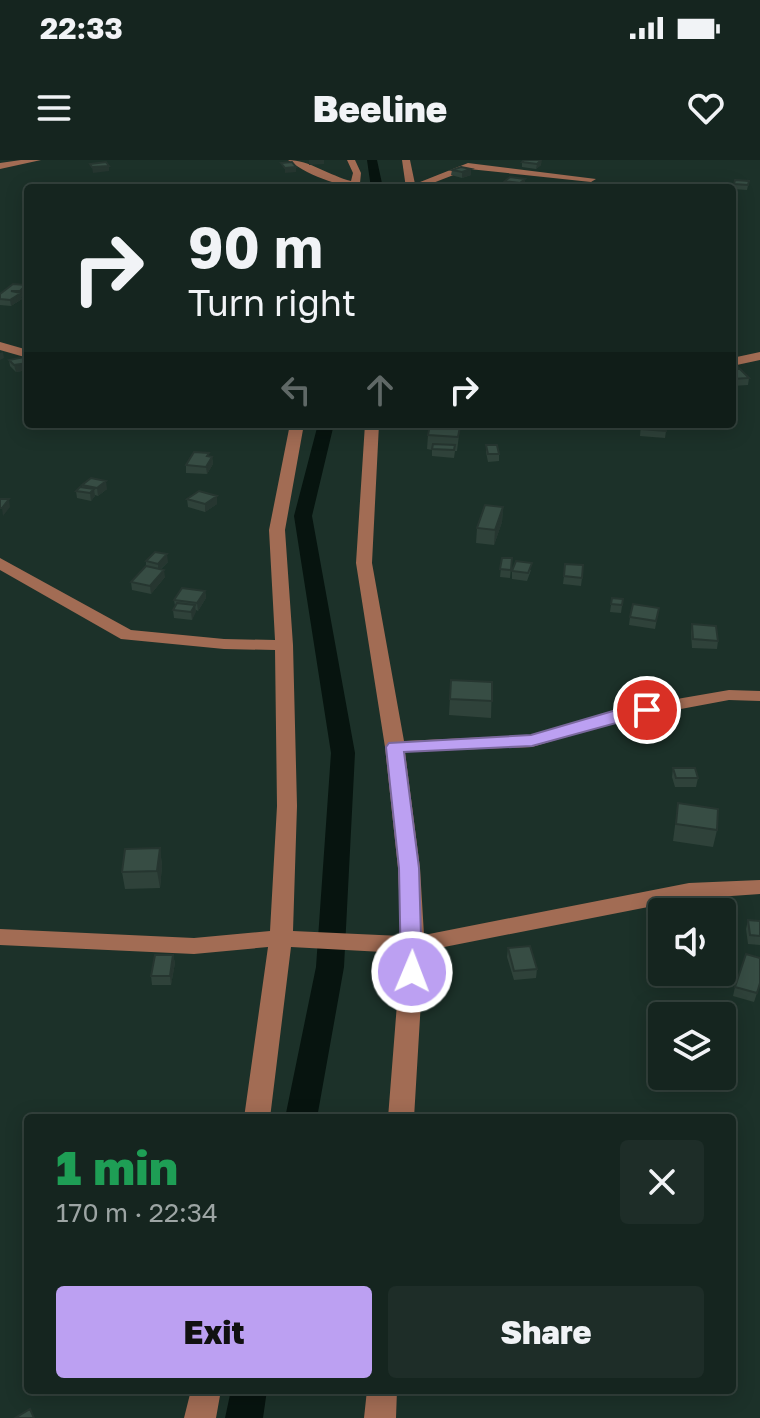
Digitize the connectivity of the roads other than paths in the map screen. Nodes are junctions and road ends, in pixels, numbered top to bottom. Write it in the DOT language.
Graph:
graph roads {
  1 [pos="37,160"];
  2 [pos="292,160"];
  3 [pos="351,160"];
  4 [pos="406,160"];
  5 [pos="0,166"];
  6 [pos="591,179"];
  7 [pos="346,184"];
  8 [pos="356,184"];
  9 [pos="411,184"];
  10 [pos="422,184"];
  11 [pos="0,346"];
  12 [pos="24,353"];
  13 [pos="760,356"];
  14 [pos="736,361"];
  15 [pos="296,428"];
  16 [pos="371,428"];
  17 [pos="0,563"];
  18 [pos="284,645"];
  19 [pos="760,696"];
  20 [pos="395,747"];
  21 [pos="760,887"];
  22 [pos="0,937"];
  23 [pos="281,938"];
  24 [pos="413,945"];
  25 [pos="258,1114"];
  26 [pos="401,1114"];
  27 [pos="205,1394"];
  28 [pos="382,1394"];
  29 [pos="200,1418"];
  30 [pos="380,1418"];
  1 -- 5 [label="street"];
  2 -- 7 [label="street"];
  3 -- 8 [label="street"];
  4 -- 9 [label="street"];
  6 -- 10 [label="street"];
  11 -- 12 [label="street"];
  13 -- 14 [label="street"];
  15 -- 18 [label="street"];
  16 -- 20 [label="street"];
  17 -- 18 [label="street"];
  18 -- 23 [label="street"];
  19 -- 20 [label="street"];
  20 -- 24 [label="street"];
  21 -- 24 [label="street"];
  22 -- 23 [label="street"];
  23 -- 24 [label="street"];
  23 -- 25 [label="street"];
  24 -- 26 [label="street"];
  27 -- 29 [label="street"];
  28 -- 30 [label="street"];
}
